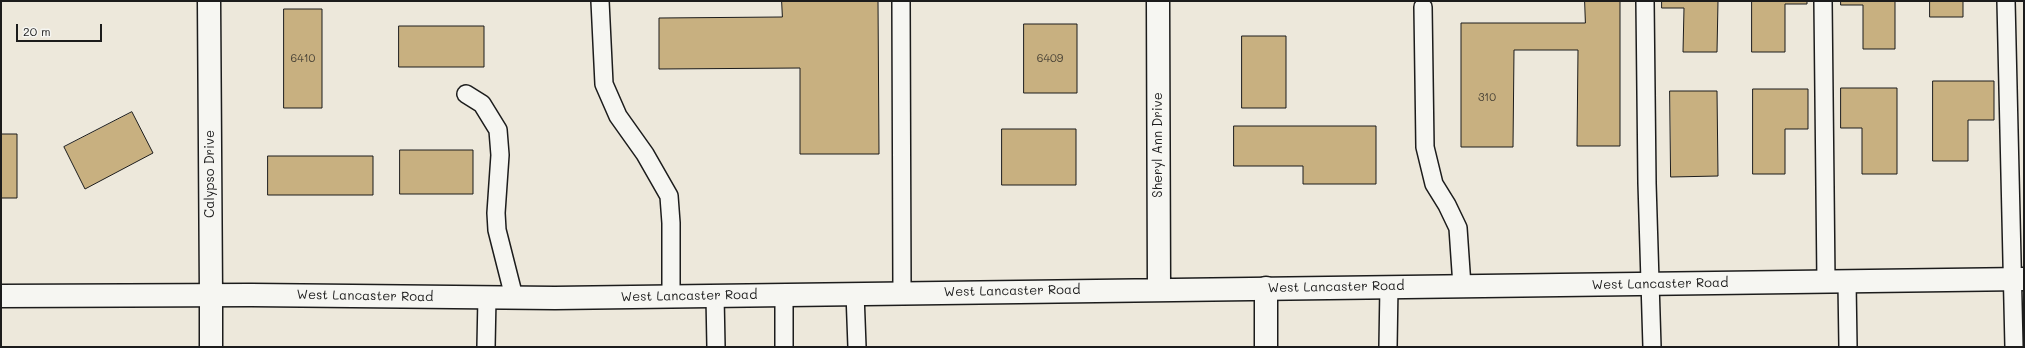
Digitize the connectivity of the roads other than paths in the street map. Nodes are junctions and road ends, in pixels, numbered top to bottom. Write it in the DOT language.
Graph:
graph roads {
  1 [pos="209,1"];
  2 [pos="600,1"];
  3 [pos="901,1"];
  4 [pos="1158,1"];
  5 [pos="1645,1"];
  6 [pos="1823,1"];
  7 [pos="2006,1"];
  8 [pos="1422,6"];
  9 [pos="466,94"];
  10 [pos="2019,279"];
  11 [pos="1837,282"];
  12 [pos="1651,284"];
  13 [pos="1389,286"];
  14 [pos="1462,286"];
  15 [pos="1266,288"];
  16 [pos="1159,289"];
  17 [pos="855,293"];
  18 [pos="902,293"];
  19 [pos="211,295"];
  20 [pos="784,295"];
  21 [pos="1,296"];
  22 [pos="671,296"];
  23 [pos="715,296"];
  24 [pos="487,297"];
  25 [pos="514,297"];
  26 [pos="211,347"];
  27 [pos="486,347"];
  28 [pos="716,347"];
  29 [pos="784,347"];
  30 [pos="858,347"];
  31 [pos="1266,347"];
  32 [pos="1388,347"];
  33 [pos="1652,347"];
  34 [pos="1848,347"];
  35 [pos="2014,347"];
  1 -- 19 [label="street, Calypso Drive"];
  2 -- 22 [label="lane"];
  3 -- 18 [label="lane"];
  4 -- 16 [label="street, Sheryl Ann Drive"];
  5 -- 12 [label="lane"];
  6 -- 11 [label="lane"];
  7 -- 10 [label="lane"];
  8 -- 14 [label="lane"];
  9 -- 25 [label="lane"];
  10 -- 11 [label="street, West Lancaster Road"];
  10 -- 35 [label="lane"];
  11 -- 12 [label="street, West Lancaster Road"];
  11 -- 34 [label="lane"];
  12 -- 14 [label="street, West Lancaster Road"];
  12 -- 33 [label="lane"];
  13 -- 14 [label="street, West Lancaster Road"];
  13 -- 15 [label="street, West Lancaster Road"];
  13 -- 32 [label="lane"];
  15 -- 16 [label="street, West Lancaster Road"];
  15 -- 31 [label="street"];
  16 -- 18 [label="street, West Lancaster Road"];
  17 -- 18 [label="street, West Lancaster Road"];
  17 -- 20 [label="street, West Lancaster Road"];
  17 -- 30 [label="lane"];
  19 -- 21 [label="street, West Lancaster Road"];
  19 -- 24 [label="street, West Lancaster Road"];
  19 -- 26 [label="street, Calypso Drive"];
  20 -- 23 [label="street, West Lancaster Road"];
  20 -- 29 [label="lane"];
  22 -- 23 [label="street, West Lancaster Road"];
  22 -- 25 [label="street, West Lancaster Road"];
  23 -- 28 [label="lane"];
  24 -- 25 [label="street, West Lancaster Road"];
  24 -- 27 [label="lane"];
}
